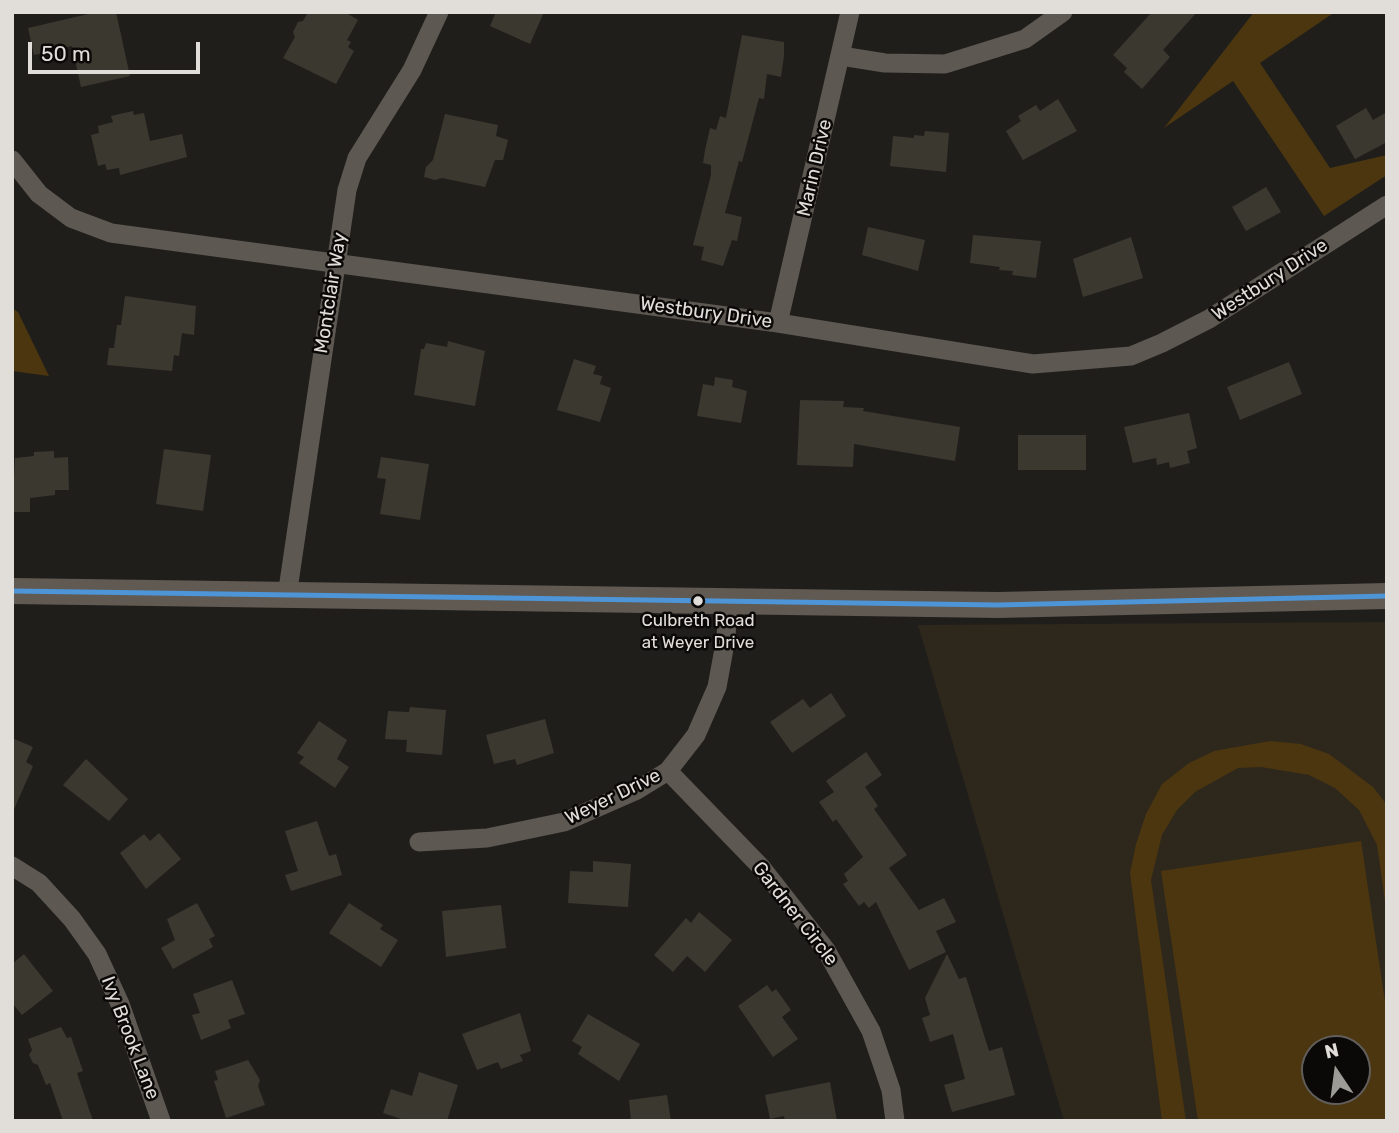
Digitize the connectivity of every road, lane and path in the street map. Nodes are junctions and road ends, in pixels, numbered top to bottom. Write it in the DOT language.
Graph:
graph roads {
  1 [pos="439,12"];
  2 [pos="850,12"];
  3 [pos="1063,12"];
  4 [pos="841,56"];
  5 [pos="12,160"];
  6 [pos="1387,205"];
  7 [pos="335,264"];
  8 [pos="778,323"];
  9 [pos="12,591"];
  10 [pos="287,596"];
  11 [pos="1387,596"];
  12 [pos="728,603"];
  13 [pos="668,771"];
  14 [pos="419,842"];
  15 [pos="12,866"];
  16 [pos="161,1121"];
  17 [pos="895,1121"];
  1 -- 7 [label="street, Montclair Way"];
  2 -- 4 [label="street, Marin Drive"];
  3 -- 4 [label="street"];
  4 -- 8 [label="street, Marin Drive"];
  5 -- 7 [label="street, Westbury Drive"];
  6 -- 8 [label="street, Westbury Drive"];
  7 -- 8 [label="street, Westbury Drive"];
  7 -- 10 [label="street, Montclair Way"];
  9 -- 10 [label="street"];
  10 -- 12 [label="street"];
  11 -- 12 [label="street"];
  12 -- 13 [label="street, Weyer Drive"];
  13 -- 14 [label="street, Weyer Drive"];
  13 -- 17 [label="street, Gardner Circle"];
  15 -- 16 [label="street, Ivy Brook Lane"];
}
